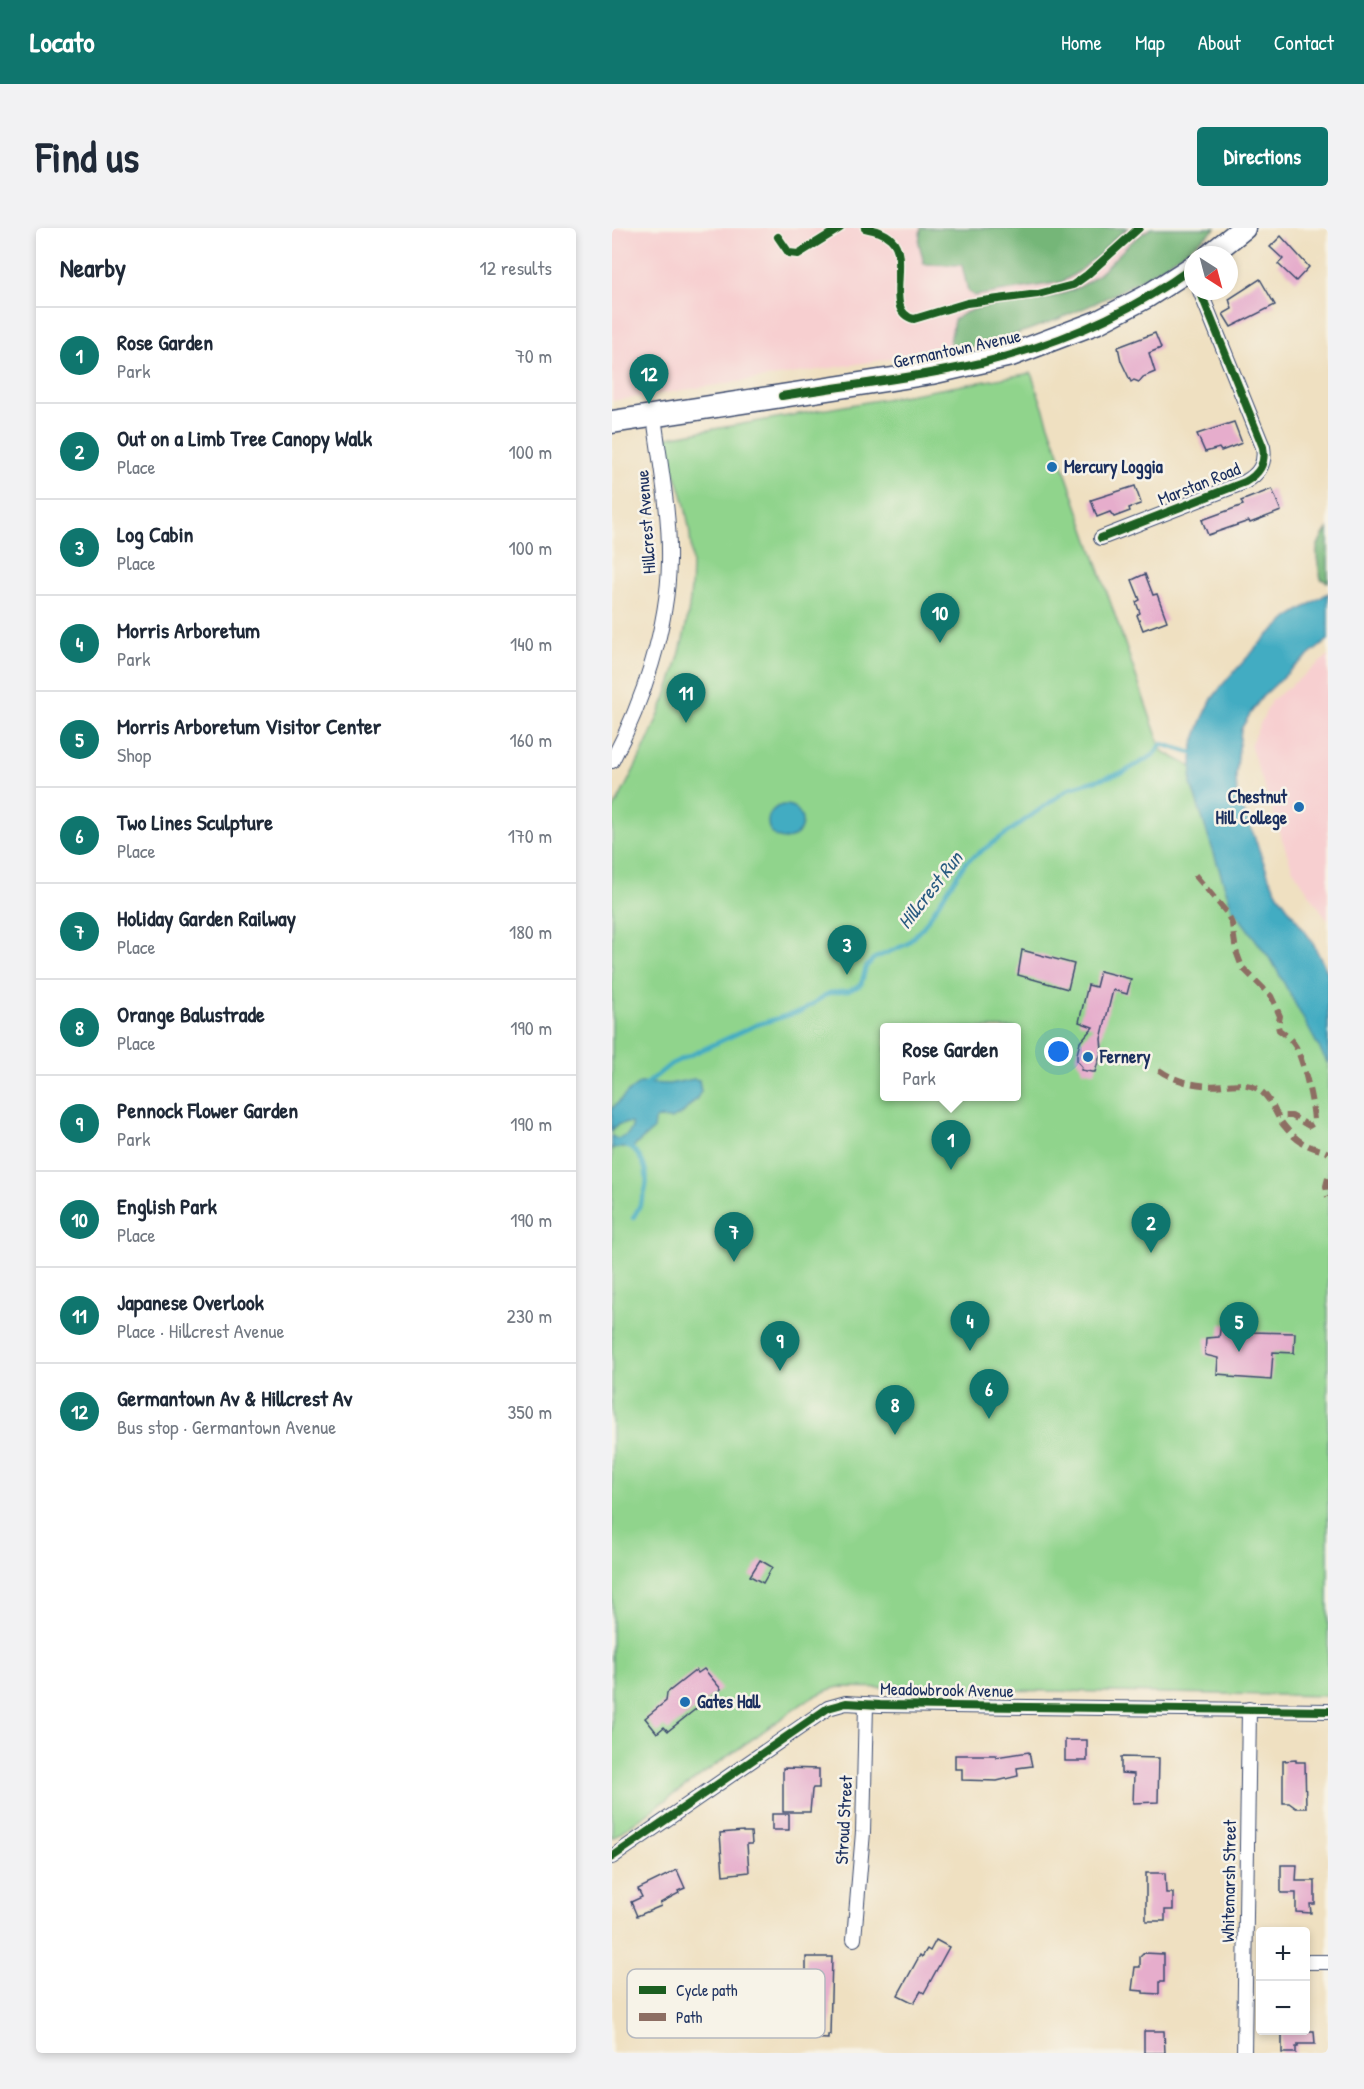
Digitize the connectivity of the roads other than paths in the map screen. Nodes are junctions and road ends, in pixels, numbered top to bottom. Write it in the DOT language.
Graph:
graph roads {
  1 [pos="1244,228"];
  2 [pos="1221,246"];
  3 [pos="1184,276"];
  4 [pos="1204,300"];
  5 [pos="654,416"];
  6 [pos="612,422"];
  7 [pos="1101,538"];
  8 [pos="612,761"];
  9 [pos="866,1704"];
  10 [pos="1249,1709"];
  11 [pos="1328,1711"];
  12 [pos="612,1857"];
  13 [pos="854,1939"];
  14 [pos="1245,1961"];
  15 [pos="1256,1961"];
  16 [pos="1310,1962"];
  17 [pos="1328,1962"];
  18 [pos="1244,2053"];
  1 -- 2 [label="main road"];
  3 -- 5 [label="main road, Germantown Avenue"];
  4 -- 7 [label="street, Marstan Road"];
  5 -- 6 [label="main road, Germantown Avenue"];
  5 -- 8 [label="street, Hillcrest Avenue"];
  9 -- 10 [label="street, Meadowbrook Avenue"];
  9 -- 12 [label="street, Meadowbrook Avenue"];
  9 -- 13 [label="street, Stroud Street"];
  10 -- 11 [label="street, Meadowbrook Avenue"];
  10 -- 14 [label="street, Whitemarsh Street"];
  14 -- 15 [label="street"];
  14 -- 18 [label="street, Whitemarsh Street"];
  16 -- 17 [label="street"];
}
